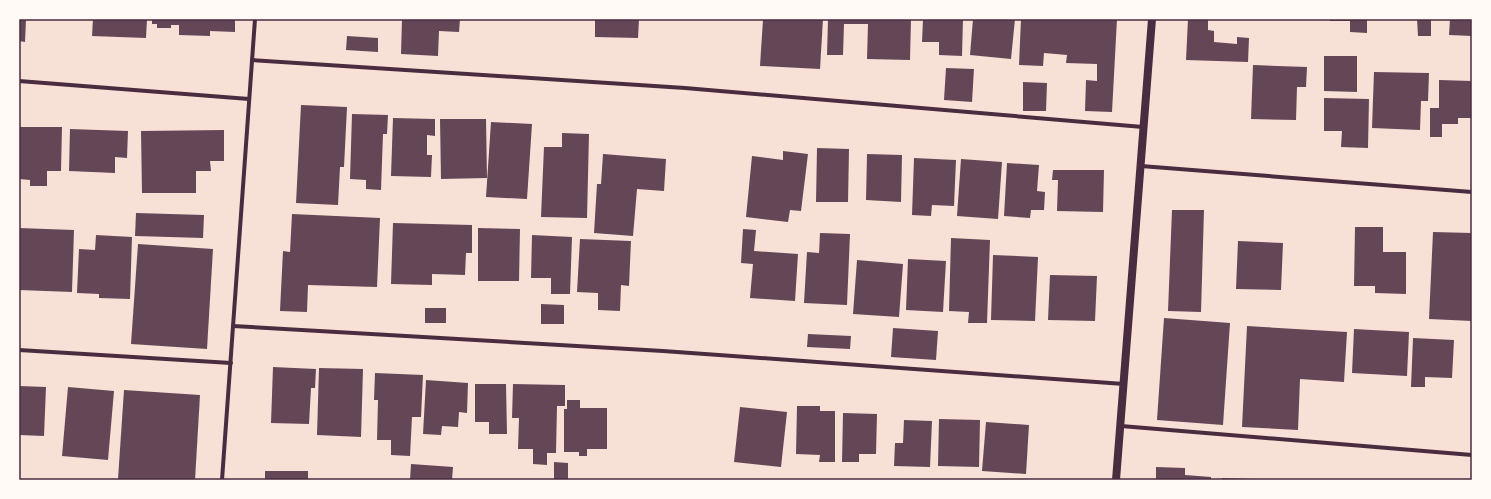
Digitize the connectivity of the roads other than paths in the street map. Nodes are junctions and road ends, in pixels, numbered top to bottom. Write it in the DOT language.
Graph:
graph roads {
  1 [pos="255,19"];
  2 [pos="1152,19"];
  3 [pos="252,60"];
  4 [pos="19,81"];
  5 [pos="249,99"];
  6 [pos="1143,127"];
  7 [pos="1140,166"];
  8 [pos="1472,192"];
  9 [pos="233,326"];
  10 [pos="19,350"];
  11 [pos="231,363"];
  12 [pos="1124,384"];
  13 [pos="1121,426"];
  14 [pos="1472,455"];
  15 [pos="222,480"];
  16 [pos="1116,480"];
  1 -- 3 [label="street"];
  2 -- 6 [label="main road"];
  3 -- 5 [label="street"];
  3 -- 6 [label="street"];
  4 -- 5 [label="street"];
  5 -- 9 [label="street"];
  6 -- 7 [label="main road"];
  7 -- 8 [label="street"];
  7 -- 12 [label="main road"];
  9 -- 11 [label="street"];
  9 -- 12 [label="street"];
  10 -- 11 [label="street"];
  11 -- 15 [label="street"];
  12 -- 13 [label="main road"];
  13 -- 14 [label="street"];
  13 -- 16 [label="main road"];
}
